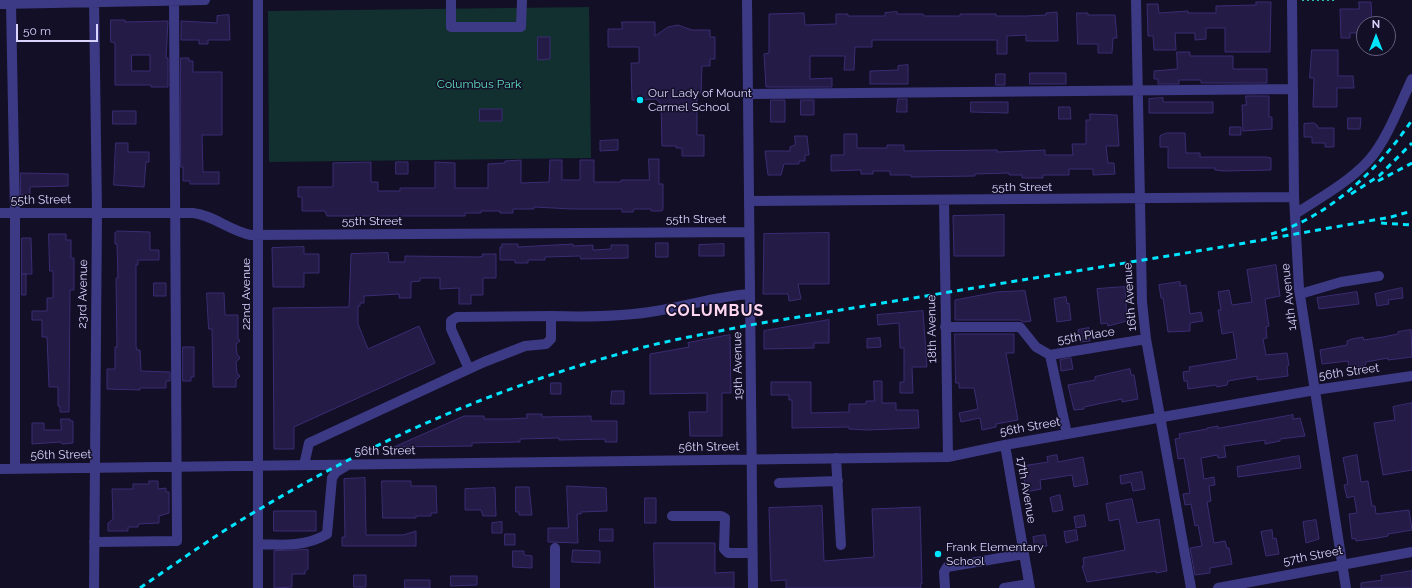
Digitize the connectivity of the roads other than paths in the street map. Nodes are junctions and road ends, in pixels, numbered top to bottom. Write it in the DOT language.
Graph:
graph roads {
  1 [pos="205,0"];
  2 [pos="258,0"];
  3 [pos="451,0"];
  4 [pos="522,0"];
  5 [pos="747,0"];
  6 [pos="1136,0"];
  7 [pos="1292,0"];
  8 [pos="94,1"];
  9 [pos="174,1"];
  10 [pos="0,4"];
  11 [pos="11,4"];
  12 [pos="1412,79"];
  13 [pos="1293,89"];
  14 [pos="1138,91"];
  15 [pos="749,94"];
  16 [pos="1294,197"];
  17 [pos="1140,199"];
  18 [pos="944,200"];
  19 [pos="750,201"];
  20 [pos="97,212"];
  21 [pos="175,212"];
  22 [pos="15,213"];
  23 [pos="0,214"];
  24 [pos="1295,214"];
  25 [pos="749,232"];
  26 [pos="259,235"];
  27 [pos="1379,276"];
  28 [pos="750,294"];
  29 [pos="1300,294"];
  30 [pos="551,316"];
  31 [pos="945,327"];
  32 [pos="1146,339"];
  33 [pos="1050,355"];
  34 [pos="469,369"];
  35 [pos="1412,376"];
  36 [pos="1315,390"];
  37 [pos="1161,418"];
  38 [pos="1067,434"];
  39 [pos="1005,445"];
  40 [pos="948,457"];
  41 [pos="836,458"];
  42 [pos="752,459"];
  43 [pos="348,464"];
  44 [pos="258,465"];
  45 [pos="304,465"];
  46 [pos="176,466"];
  47 [pos="95,468"];
  48 [pos="0,469"];
  49 [pos="15,469"];
  50 [pos="838,480"];
  51 [pos="779,483"];
  52 [pos="672,516"];
  53 [pos="94,542"];
  54 [pos="258,544"];
  55 [pos="841,545"];
  56 [pos="554,548"];
  57 [pos="1412,552"];
  58 [pos="752,553"];
  59 [pos="1024,554"];
  60 [pos="1341,564"];
  61 [pos="1029,586"];
  62 [pos="94,588"];
  63 [pos="258,588"];
  64 [pos="555,588"];
  65 [pos="753,588"];
  66 [pos="945,588"];
  67 [pos="1004,588"];
  68 [pos="1191,588"];
  69 [pos="1218,588"];
  70 [pos="1346,588"];
  1 -- 9 [label="street"];
  2 -- 26 [label="street, 22nd Avenue"];
  3 -- 4 [label="street"];
  5 -- 15 [label="street, 19th Avenue"];
  6 -- 14 [label="street, 16th Avenue"];
  7 -- 13 [label="street, 14th Avenue"];
  8 -- 9 [label="street"];
  8 -- 11 [label="street"];
  8 -- 20 [label="street, 23rd Avenue"];
  9 -- 21 [label="street"];
  10 -- 11 [label="street"];
  11 -- 22 [label="street"];
  12 -- 24 [label="street"];
  13 -- 14 [label="street"];
  13 -- 16 [label="street, 14th Avenue"];
  14 -- 15 [label="street"];
  14 -- 17 [label="street, 16th Avenue"];
  15 -- 19 [label="street, 19th Avenue"];
  16 -- 17 [label="street, 55th Street"];
  16 -- 24 [label="street, 14th Avenue"];
  17 -- 18 [label="street, 55th Street"];
  17 -- 32 [label="street, 16th Avenue"];
  18 -- 19 [label="street, 55th Street"];
  18 -- 31 [label="street, 18th Avenue"];
  19 -- 25 [label="street, 19th Avenue"];
  20 -- 21 [label="street, 55th Street"];
  20 -- 22 [label="street, 55th Street"];
  20 -- 47 [label="street, 23rd Avenue"];
  21 -- 26 [label="street, 55th Street"];
  21 -- 46 [label="street"];
  22 -- 23 [label="street, 55th Street"];
  22 -- 49 [label="street"];
  24 -- 29 [label="street, 14th Avenue"];
  25 -- 26 [label="street, 55th Street"];
  25 -- 28 [label="street, 19th Avenue"];
  26 -- 44 [label="street, 22nd Avenue"];
  27 -- 29 [label="street"];
  28 -- 30 [label="street"];
  28 -- 42 [label="street, 19th Avenue"];
  29 -- 36 [label="street, 14th Avenue"];
  30 -- 34 [label="street"];
  30 -- 34 [label="street"];
  31 -- 33 [label="street, 55th Place"];
  31 -- 40 [label="street, 18th Avenue"];
  32 -- 33 [label="street, 55th Place"];
  32 -- 37 [label="street, 16th Avenue"];
  33 -- 38 [label="street"];
  34 -- 45 [label="street"];
  35 -- 36 [label="street, 56th Street"];
  36 -- 37 [label="street, 56th Street"];
  36 -- 60 [label="street, 14th Avenue"];
  37 -- 38 [label="street, 56th Street"];
  37 -- 68 [label="street, 16th Avenue"];
  38 -- 39 [label="street, 56th Street"];
  39 -- 40 [label="street, 56th Street"];
  39 -- 59 [label="street, 17th Avenue"];
  40 -- 41 [label="street, 56th Street"];
  41 -- 42 [label="street, 56th Street"];
  41 -- 50 [label="street"];
  42 -- 43 [label="street, 56th Street"];
  42 -- 58 [label="street, 19th Avenue"];
  43 -- 45 [label="street, 56th Street"];
  43 -- 54 [label="street"];
  44 -- 45 [label="street, 56th Street"];
  44 -- 46 [label="street, 56th Street"];
  44 -- 54 [label="street, 22nd Avenue"];
  46 -- 47 [label="street, 56th Street"];
  46 -- 53 [label="street"];
  47 -- 49 [label="street, 56th Street"];
  47 -- 53 [label="street, 23rd Avenue"];
  48 -- 49 [label="street, 56th Street"];
  50 -- 51 [label="street"];
  50 -- 55 [label="street"];
  52 -- 58 [label="street"];
  53 -- 62 [label="street, 23rd Avenue"];
  54 -- 63 [label="street, 22nd Avenue"];
  56 -- 64 [label="street"];
  57 -- 60 [label="street, 57th Street"];
  58 -- 65 [label="street, 19th Avenue"];
  59 -- 61 [label="street, 17th Avenue"];
  59 -- 66 [label="street"];
  60 -- 69 [label="street, 57th Street"];
  60 -- 70 [label="street, 14th Avenue"];
  61 -- 67 [label="street"];
}
